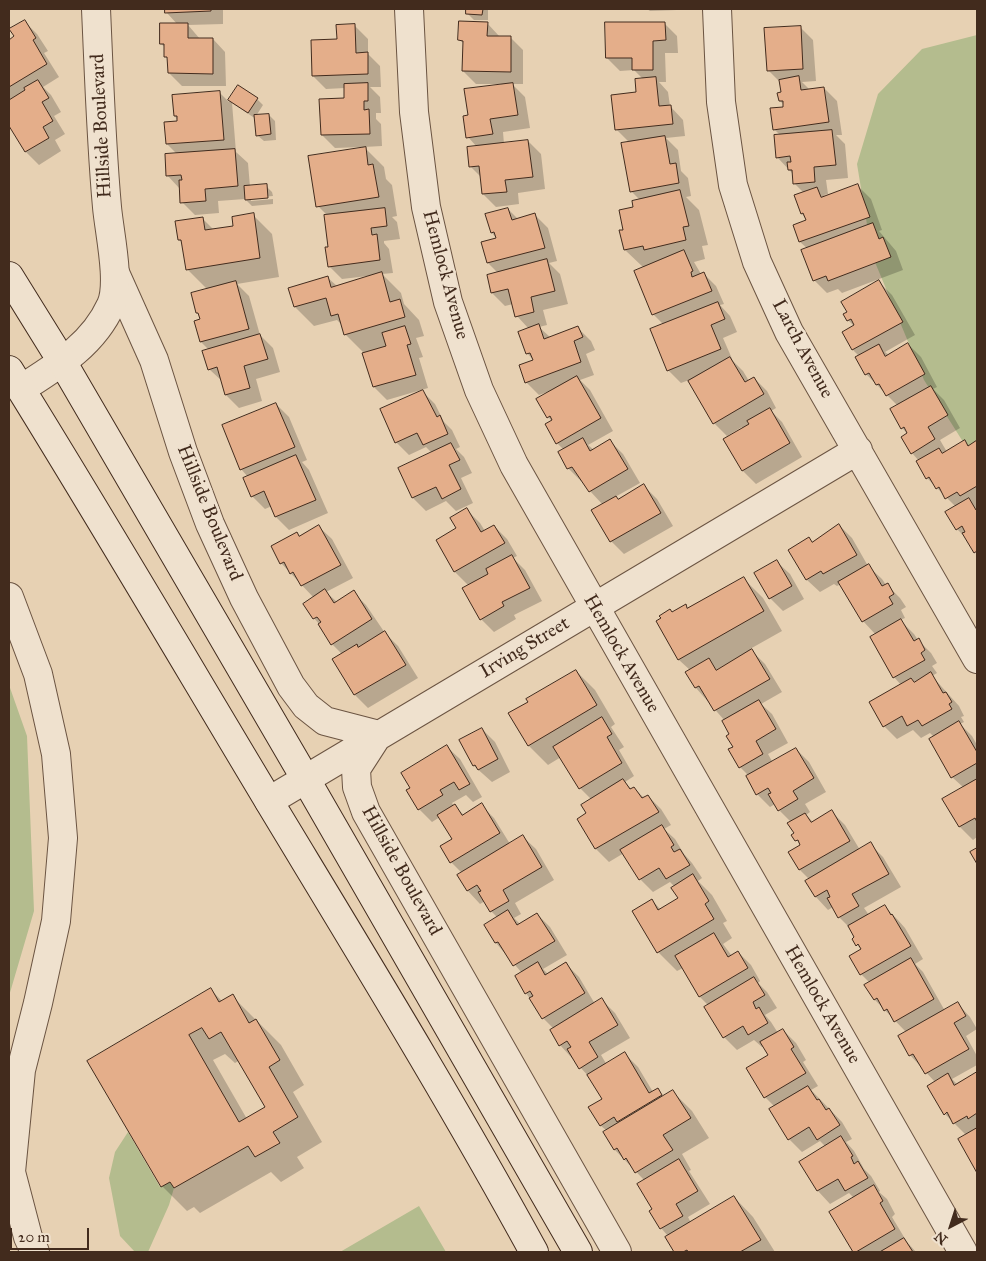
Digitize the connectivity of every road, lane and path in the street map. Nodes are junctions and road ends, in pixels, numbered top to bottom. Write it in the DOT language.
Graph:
graph roads {
  1 [pos="96,9"];
  2 [pos="409,9"];
  3 [pos="717,9"];
  4 [pos="115,273"];
  5 [pos="9,276"];
  6 [pos="62,363"];
  7 [pos="15,380"];
  8 [pos="858,450"];
  9 [pos="9,597"];
  10 [pos="594,607"];
  11 [pos="977,659"];
  12 [pos="379,735"];
  13 [pos="305,778"];
  14 [pos="269,801"];
  15 [pos="10,1172"];
  16 [pos="35,1252"];
  17 [pos="534,1252"];
  18 [pos="578,1252"];
  19 [pos="617,1252"];
  20 [pos="963,1252"];
  1 -- 4 [label="street, Hillside Boulevard"];
  2 -- 10 [label="street, Hemlock Avenue"];
  3 -- 8 [label="street, Larch Avenue"];
  4 -- 6 [label="street, Hillside Boulevard"];
  4 -- 12 [label="street, Hillside Boulevard"];
  5 -- 6 [label="street"];
  6 -- 7 [label="street, Hillside Boulevard"];
  6 -- 13 [label="street, Hillside Boulevard"];
  7 -- 14 [label="street, Hillside Boulevard"];
  8 -- 10 [label="street, Irving Street"];
  8 -- 11 [label="street, Larch Avenue"];
  9 -- 15 [label="street"];
  10 -- 12 [label="street, Irving Street"];
  10 -- 20 [label="street, Hemlock Avenue"];
  12 -- 13 [label="street, Irving Street"];
  12 -- 19 [label="street, Hillside Boulevard"];
  13 -- 14 [label="street, Irving Street"];
  13 -- 18 [label="street, Hillside Boulevard"];
  14 -- 17 [label="street, Hillside Boulevard"];
  15 -- 16 [label="street"];
}
